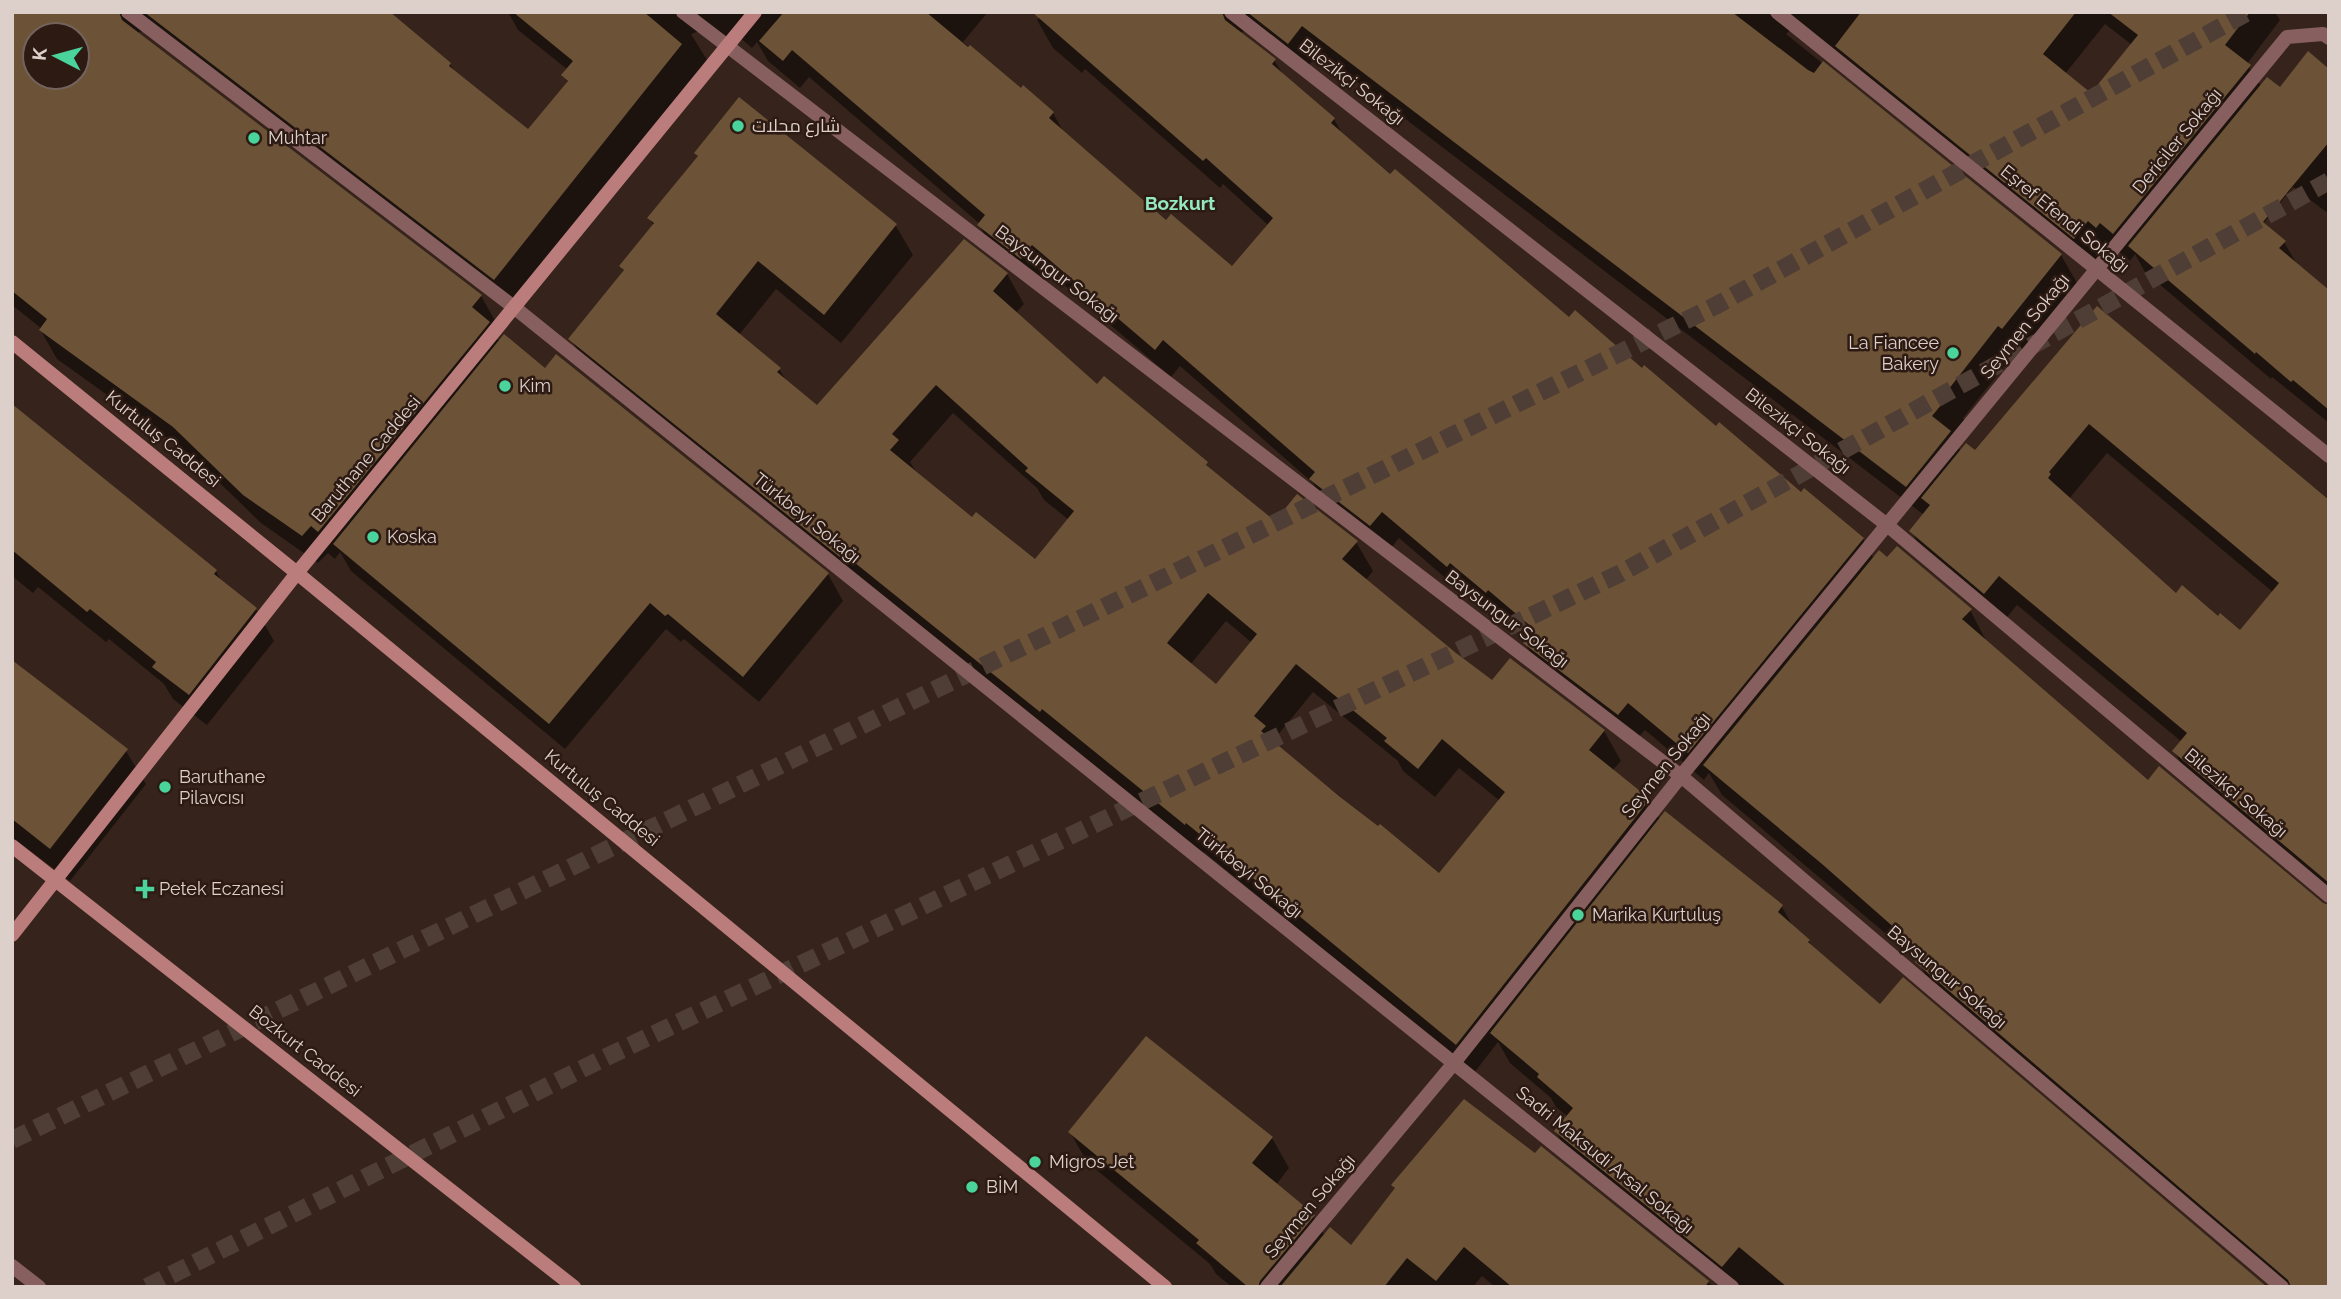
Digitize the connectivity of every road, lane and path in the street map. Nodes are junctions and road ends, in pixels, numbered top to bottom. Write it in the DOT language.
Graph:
graph roads {
  1 [pos="128,12"];
  2 [pos="683,12"];
  3 [pos="755,12"];
  4 [pos="1231,12"];
  5 [pos="1777,12"];
  6 [pos="2326,36"];
  7 [pos="728,47"];
  8 [pos="2096,269"];
  9 [pos="515,309"];
  10 [pos="12,342"];
  11 [pos="2329,456"];
  12 [pos="1887,525"];
  13 [pos="297,573"];
  14 [pos="1681,776"];
  15 [pos="12,846"];
  16 [pos="56,879"];
  17 [pos="2329,896"];
  18 [pos="12,934"];
  19 [pos="1454,1063"];
  20 [pos="12,1266"];
  21 [pos="39,1287"];
  22 [pos="574,1287"];
  23 [pos="1166,1287"];
  24 [pos="1267,1287"];
  25 [pos="1732,1287"];
  26 [pos="2282,1287"];
  1 -- 9 [label="street, Türkbeyi Sokağı"];
  2 -- 7 [label="street, Baysungur Sokağı"];
  3 -- 7 [label="street, Baruthane Caddesi"];
  4 -- 12 [label="street, Bilezikçi Sokağı"];
  5 -- 8 [label="street, Eşref Efendi Sokağı"];
  6 -- 8 [label="street, Dericiler Sokağı"];
  7 -- 9 [label="street, Baruthane Caddesi"];
  7 -- 14 [label="street, Baysungur Sokağı"];
  8 -- 11 [label="street, Eşref Efendi Sokağı"];
  8 -- 12 [label="street, Seymen Sokağı"];
  9 -- 13 [label="street, Baruthane Caddesi"];
  9 -- 19 [label="street, Türkbeyi Sokağı"];
  10 -- 13 [label="street, Kurtuluş Caddesi"];
  12 -- 14 [label="street, Seymen Sokağı"];
  12 -- 17 [label="street, Bilezikçi Sokağı"];
  13 -- 16 [label="street, Baruthane Caddesi"];
  13 -- 23 [label="street, Kurtuluş Caddesi"];
  14 -- 19 [label="street, Seymen Sokağı"];
  14 -- 26 [label="street, Baysungur Sokağı"];
  15 -- 16 [label="street, Bozkurt Caddesi"];
  16 -- 18 [label="street, Baruthane Caddesi"];
  16 -- 22 [label="street, Bozkurt Caddesi"];
  19 -- 24 [label="street, Seymen Sokağı"];
  19 -- 25 [label="street, Sadri Maksudi Arsal Sokağı"];
  20 -- 21 [label="street"];
}
